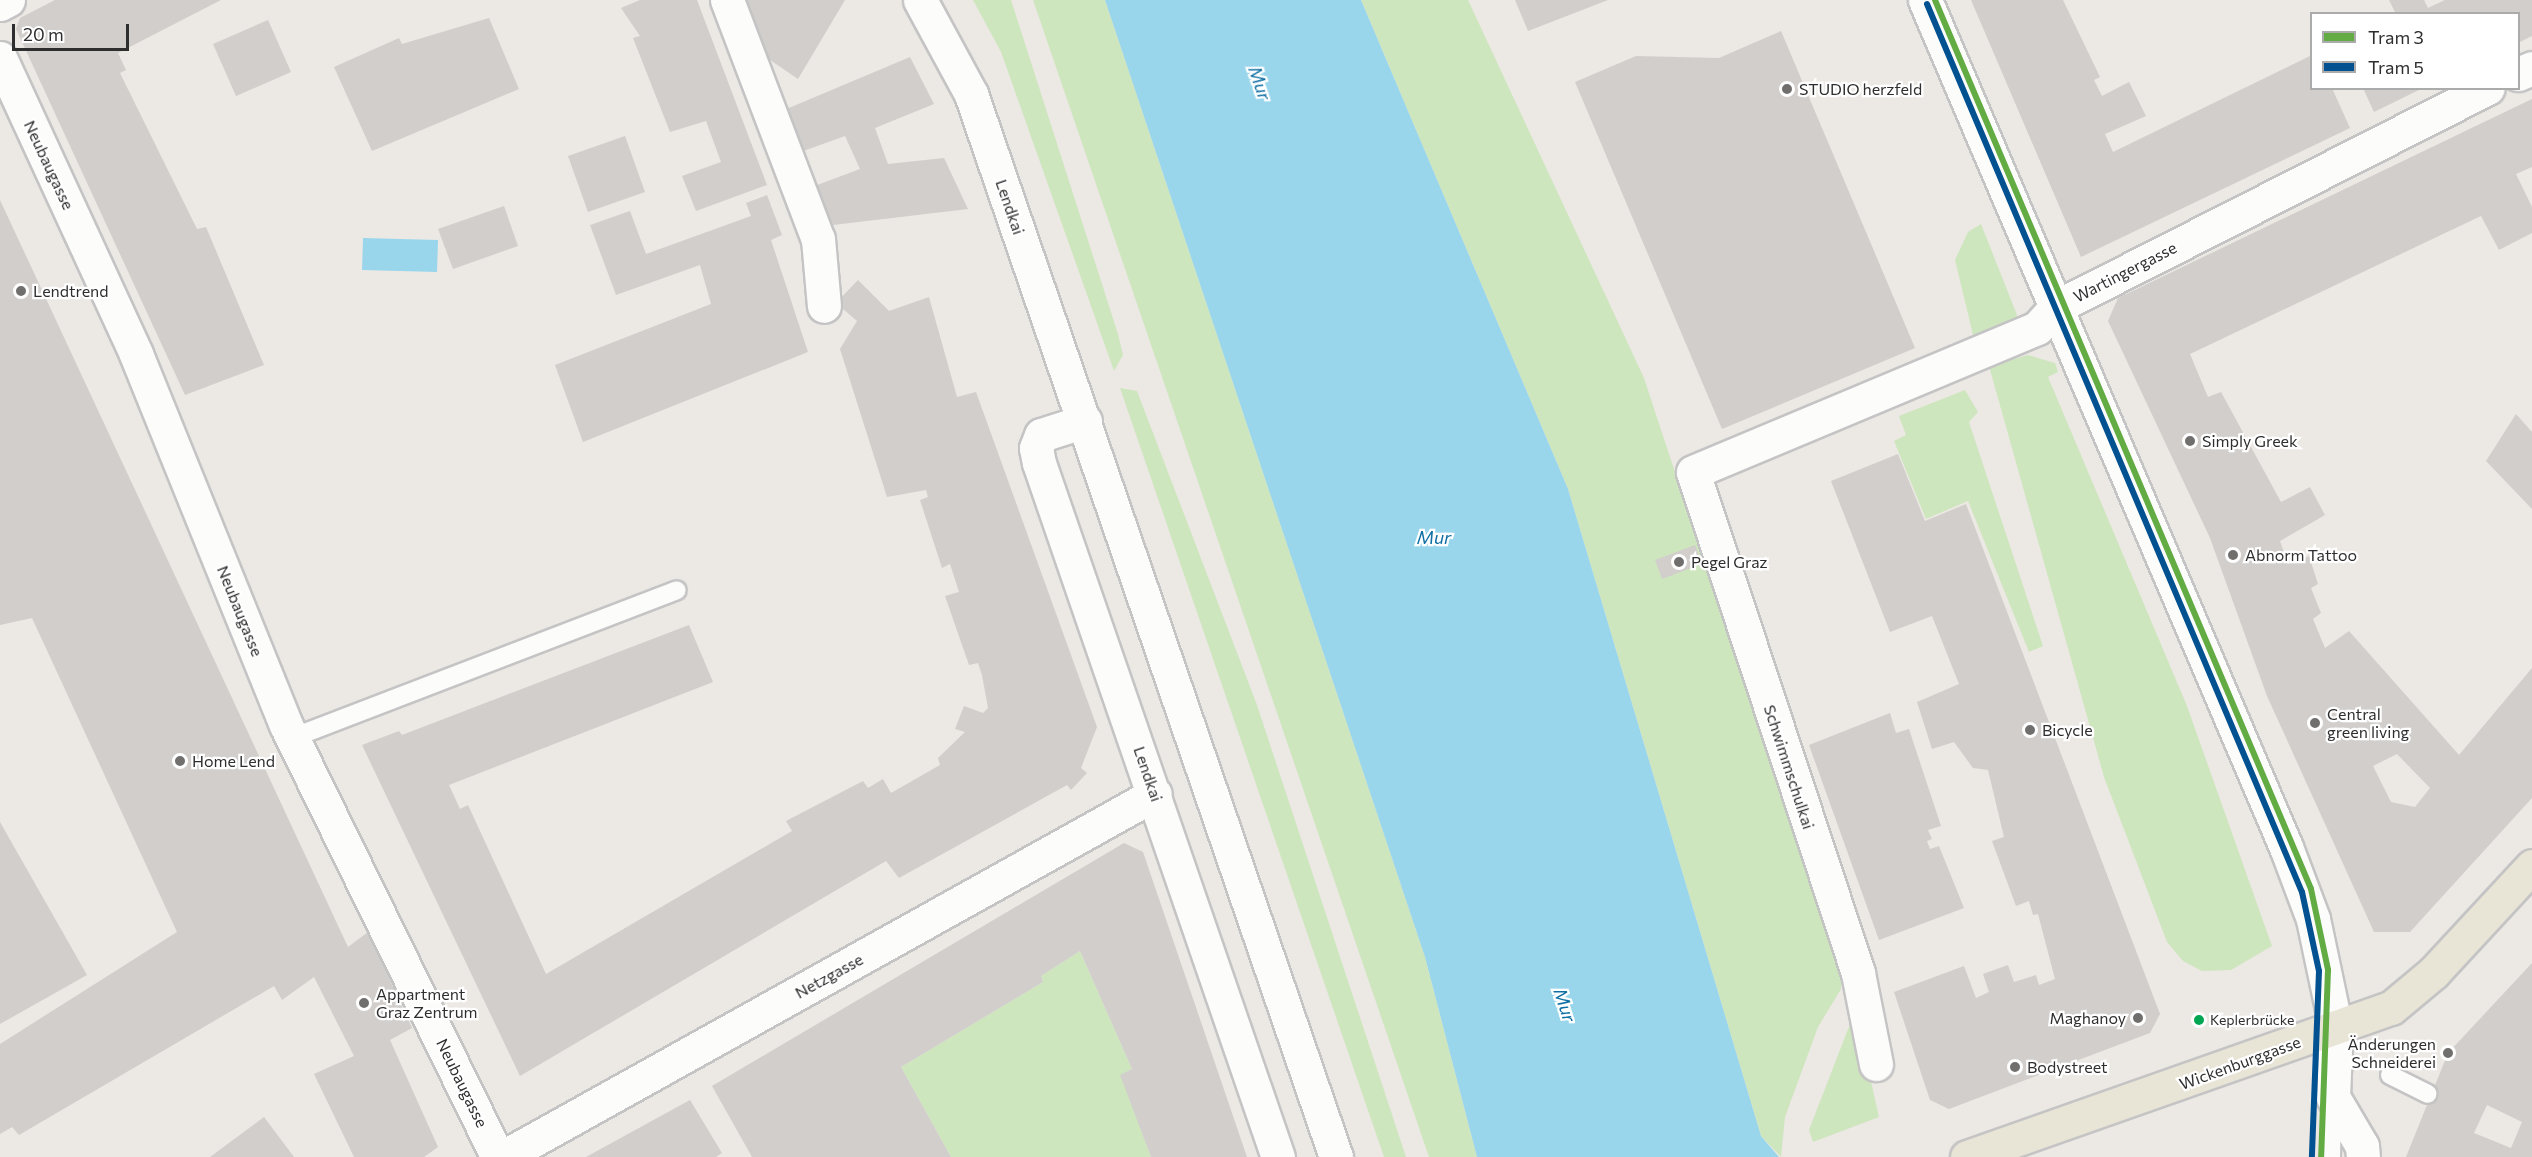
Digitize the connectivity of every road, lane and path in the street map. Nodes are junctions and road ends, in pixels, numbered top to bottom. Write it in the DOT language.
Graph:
graph roads {
  1 [pos="8,0"];
  2 [pos="727,0"];
  3 [pos="920,0"];
  4 [pos="1925,0"];
  5 [pos="0,4"];
  6 [pos="0,58"];
  7 [pos="2484,90"];
  8 [pos="824,306"];
  9 [pos="2056,307"];
  10 [pos="1085,421"];
  11 [pos="1693,472"];
  12 [pos="677,590"];
  13 [pos="292,738"];
  14 [pos="1155,794"];
  15 [pos="2532,866"];
  16 [pos="2336,1028"];
  17 [pos="1876,1064"];
  18 [pos="2390,1075"];
  19 [pos="2428,1094"];
  20 [pos="2332,1097"];
  21 [pos="498,1157"];
  22 [pos="503,1157"];
  23 [pos="1278,1157"];
  24 [pos="1336,1157"];
  25 [pos="1967,1157"];
  26 [pos="2331,1157"];
  27 [pos="2363,1157"];
  1 -- 5 [label="street"];
  2 -- 8 [label="street"];
  3 -- 10 [label="street, Lendkai"];
  4 -- 9 [label="street"];
  6 -- 13 [label="street, Neubaugasse"];
  7 -- 9 [label="street, Wartingergasse"];
  9 -- 11 [label="street, Wartingergasse"];
  9 -- 16 [label="street"];
  10 -- 14 [label="street, Lendkai"];
  10 -- 24 [label="street, Lendkai"];
  11 -- 17 [label="street, Schwimmschulkai"];
  12 -- 13 [label="lane"];
  13 -- 21 [label="street, Neubaugasse"];
  14 -- 22 [label="street, Netzgasse"];
  14 -- 23 [label="street, Lendkai"];
  15 -- 16 [label="main road, Wickenburggasse"];
  16 -- 20 [label="street"];
  16 -- 25 [label="main road, Wickenburggasse"];
  18 -- 19 [label="lane"];
  20 -- 26 [label="lane"];
  20 -- 27 [label="street"];
}
